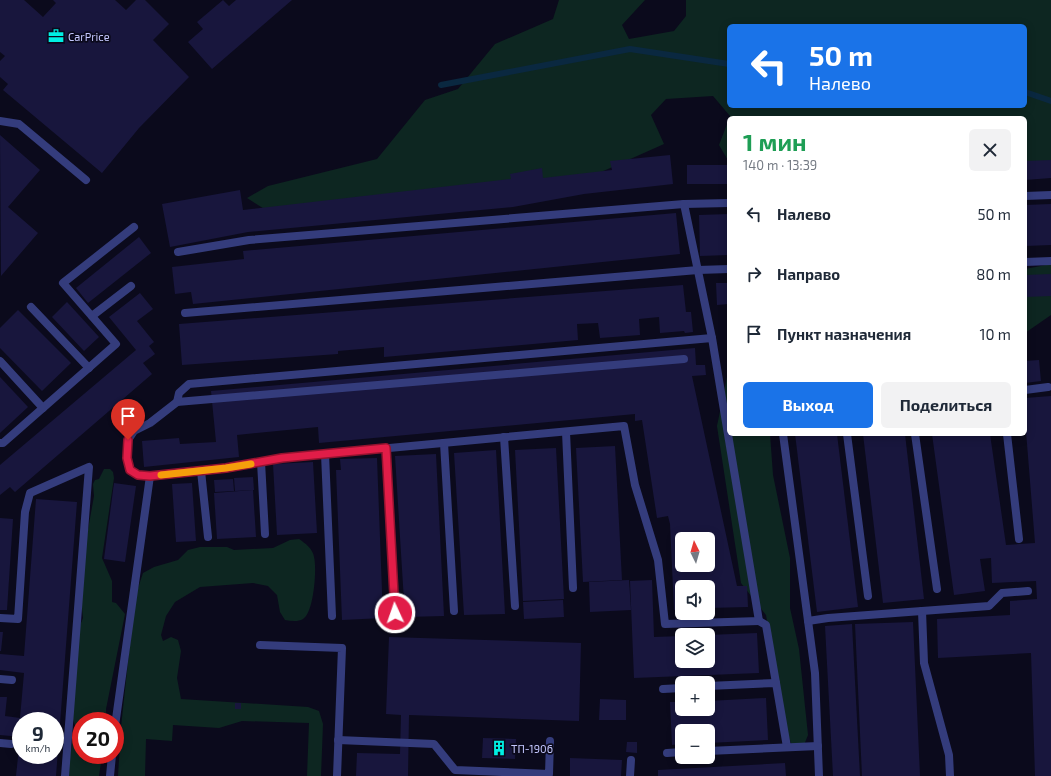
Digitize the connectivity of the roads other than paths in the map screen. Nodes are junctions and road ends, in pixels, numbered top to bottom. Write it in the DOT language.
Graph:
graph roads {
  1 [pos="0,121"];
  2 [pos="86,180"];
  3 [pos="1051,195"];
  4 [pos="1027,196"];
  5 [pos="727,203"];
  6 [pos="684,204"];
  7 [pos="134,227"];
  8 [pos="178,252"];
  9 [pos="1051,261"];
  10 [pos="1027,262"];
  11 [pos="727,269"];
  12 [pos="698,270"];
  13 [pos="131,286"];
  14 [pos="31,307"];
  15 [pos="185,313"];
  16 [pos="92,316"];
  17 [pos="712,338"];
  18 [pos="684,358"];
  19 [pos="0,361"];
  20 [pos="89,368"];
  21 [pos="1048,387"];
  22 [pos="1027,390"];
  23 [pos="177,402"];
  24 [pos="43,408"];
  25 [pos="727,428"];
  26 [pos="566,432"];
  27 [pos="728,436"];
  28 [pos="783,436"];
  29 [pos="847,436"];
  30 [pos="916,436"];
  31 [pos="1007,436"];
  32 [pos="504,437"];
  33 [pos="0,443"];
  34 [pos="444,443"];
  35 [pos="386,448"];
  36 [pos="325,454"];
  37 [pos="261,462"];
  38 [pos="201,471"];
  39 [pos="150,476"];
  40 [pos="265,534"];
  41 [pos="208,537"];
  42 [pos="1019,539"];
  43 [pos="574,588"];
  44 [pos="937,589"];
  45 [pos="1028,591"];
  46 [pos="868,596"];
  47 [pos="514,606"];
  48 [pos="454,611"];
  49 [pos="922,611"];
  50 [pos="395,613"];
  51 [pos="332,616"];
  52 [pos="0,618"];
  53 [pos="759,621"];
  54 [pos="808,621"];
  55 [pos="260,645"];
  56 [pos="0,679"];
  57 [pos="12,680"];
  58 [pos="776,683"];
  59 [pos="715,686"];
  60 [pos="675,688"];
  61 [pos="663,689"];
  62 [pos="117,712"];
  63 [pos="338,740"];
  64 [pos="550,741"];
  65 [pos="0,743"];
  66 [pos="11,744"];
  67 [pos="818,746"];
  68 [pos="787,747"];
  69 [pos="715,751"];
  70 [pos="675,752"];
  71 [pos="667,753"];
  72 [pos="631,760"];
  73 [pos="111,764"];
  74 [pos="65,776"];
  75 [pos="110,776"];
  76 [pos="337,776"];
  77 [pos="630,776"];
  78 [pos="819,776"];
  79 [pos="950,776"];
  1 -- 2 [label="lane"];
  3 -- 4 [label="lane"];
  5 -- 6 [label="lane"];
  6 -- 8 [label="lane"];
  6 -- 12 [label="lane"];
  7 -- 16 [label="lane"];
  9 -- 10 [label="lane"];
  11 -- 12 [label="lane"];
  12 -- 15 [label="lane"];
  12 -- 17 [label="lane"];
  13 -- 16 [label="lane"];
  14 -- 20 [label="lane"];
  16 -- 20 [label="lane"];
  17 -- 23 [label="lane"];
  17 -- 25 [label="lane"];
  18 -- 23 [label="lane"];
  19 -- 24 [label="lane"];
  20 -- 24 [label="lane"];
  21 -- 22 [label="lane"];
  23 -- 39 [label="lane"];
  24 -- 33 [label="lane"];
  26 -- 32 [label="lane"];
  26 -- 43 [label="lane"];
  26 -- 53 [label="lane"];
  27 -- 53 [label="lane"];
  28 -- 54 [label="lane"];
  29 -- 46 [label="lane"];
  30 -- 44 [label="lane"];
  31 -- 42 [label="lane"];
  32 -- 34 [label="lane"];
  32 -- 47 [label="lane"];
  34 -- 35 [label="lane"];
  34 -- 48 [label="lane"];
  35 -- 36 [label="lane"];
  35 -- 50 [label="lane"];
  36 -- 37 [label="lane"];
  36 -- 51 [label="lane"];
  37 -- 38 [label="lane"];
  37 -- 40 [label="lane"];
  38 -- 39 [label="lane"];
  38 -- 41 [label="lane"];
  39 -- 62 [label="lane"];
  45 -- 49 [label="lane"];
  49 -- 54 [label="lane"];
  49 -- 79 [label="lane"];
  52 -- 74 [label="lane"];
  53 -- 58 [label="lane"];
  54 -- 67 [label="lane"];
  55 -- 63 [label="lane"];
  56 -- 57 [label="lane"];
  58 -- 59 [label="lane"];
  58 -- 68 [label="lane"];
  60 -- 61 [label="lane"];
  63 -- 64 [label="lane"];
  63 -- 76 [label="lane"];
  65 -- 66 [label="lane"];
  67 -- 68 [label="lane"];
  67 -- 78 [label="lane"];
  68 -- 69 [label="lane"];
  70 -- 71 [label="lane"];
  72 -- 77 [label="lane"];
  73 -- 75 [label="lane"];
}
